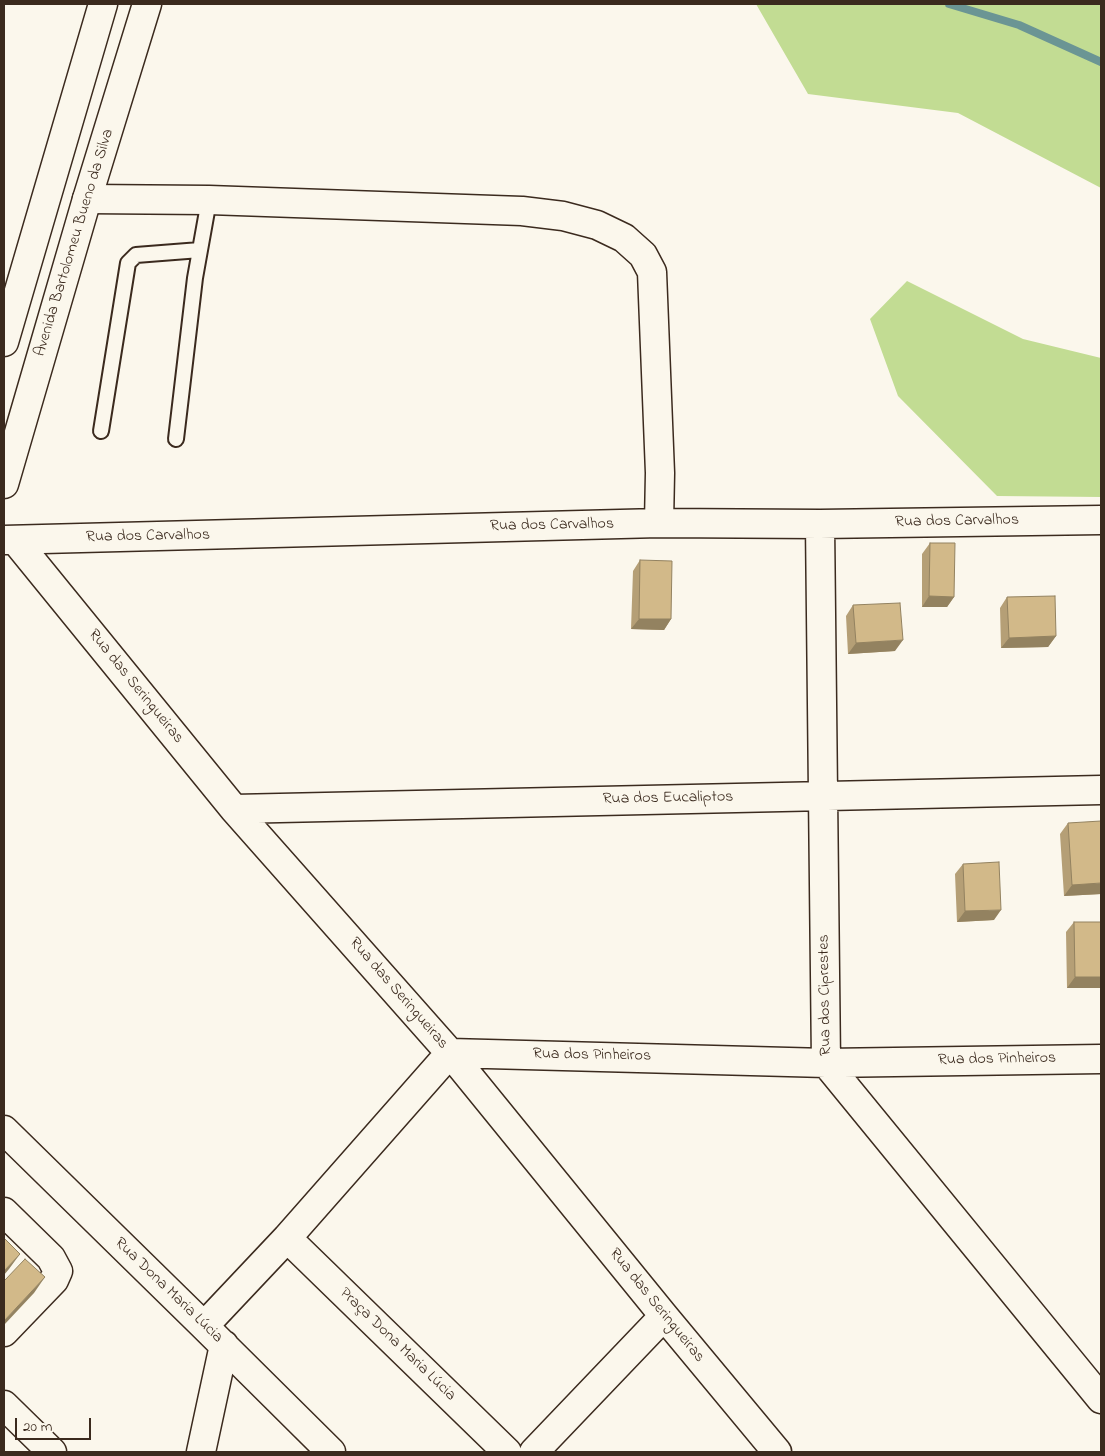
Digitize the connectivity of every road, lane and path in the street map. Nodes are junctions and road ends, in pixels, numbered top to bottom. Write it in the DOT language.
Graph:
graph roads {
  1 [pos="102,4"];
  2 [pos="147,4"];
  3 [pos="87,199"];
  4 [pos="209,200"];
  5 [pos="200,250"];
  6 [pos="4,342"];
  7 [pos="101,431"];
  8 [pos="176,439"];
  9 [pos="4,484"];
  10 [pos="1101,520"];
  11 [pos="659,524"];
  12 [pos="820,524"];
  13 [pos="9,540"];
  14 [pos="1101,790"];
  15 [pos="823,796"];
  16 [pos="234,809"];
  17 [pos="450,1053"];
  18 [pos="1101,1059"];
  19 [pos="826,1062"];
  20 [pos="4,1130"];
  21 [pos="4,1212"];
  22 [pos="287,1238"];
  23 [pos="664,1316"];
  24 [pos="204,1326"];
  25 [pos="4,1332"];
  26 [pos="224,1345"];
  27 [pos="1101,1399"];
  28 [pos="4,1405"];
  29 [pos="52,1452"];
  30 [pos="201,1452"];
  31 [pos="331,1452"];
  32 [pos="507,1452"];
  33 [pos="534,1452"];
  34 [pos="777,1452"];
  1 -- 6 [label="street"];
  2 -- 3 [label="street, Avenida Bartolomeu Bueno da Silva"];
  3 -- 4 [label="street"];
  3 -- 9 [label="street, Avenida Bartolomeu Bueno da Silva"];
  4 -- 5 [label="lane"];
  4 -- 11 [label="street"];
  5 -- 7 [label="lane"];
  5 -- 8 [label="lane"];
  10 -- 12 [label="street, Rua dos Carvalhos"];
  11 -- 12 [label="street, Rua dos Carvalhos"];
  11 -- 13 [label="street, Rua dos Carvalhos"];
  12 -- 15 [label="street, Rua dos Ciprestes"];
  13 -- 16 [label="street, Rua das Seringueiras"];
  14 -- 15 [label="street, Rua dos Eucaliptos"];
  15 -- 16 [label="street, Rua dos Eucaliptos"];
  15 -- 19 [label="street, Rua dos Ciprestes"];
  16 -- 17 [label="street, Rua das Seringueiras"];
  17 -- 19 [label="street, Rua dos Pinheiros"];
  17 -- 22 [label="street"];
  17 -- 23 [label="street, Rua das Seringueiras"];
  18 -- 19 [label="street, Rua dos Pinheiros"];
  19 -- 27 [label="street, Rua dos Ciprestes"];
  20 -- 24 [label="street, Rua Dona Maria Lúcia"];
  21 -- 25 [label="street"];
  22 -- 24 [label="street"];
  22 -- 32 [label="street, Praça Dona Maria Lúcia"];
  23 -- 33 [label="street"];
  23 -- 34 [label="street, Rua das Seringueiras"];
  24 -- 26 [label="street, Rua Dona Maria Lúcia"];
  26 -- 30 [label="street"];
  26 -- 31 [label="street, Rua Dona Maria Lúcia"];
  28 -- 29 [label="street"];
}
